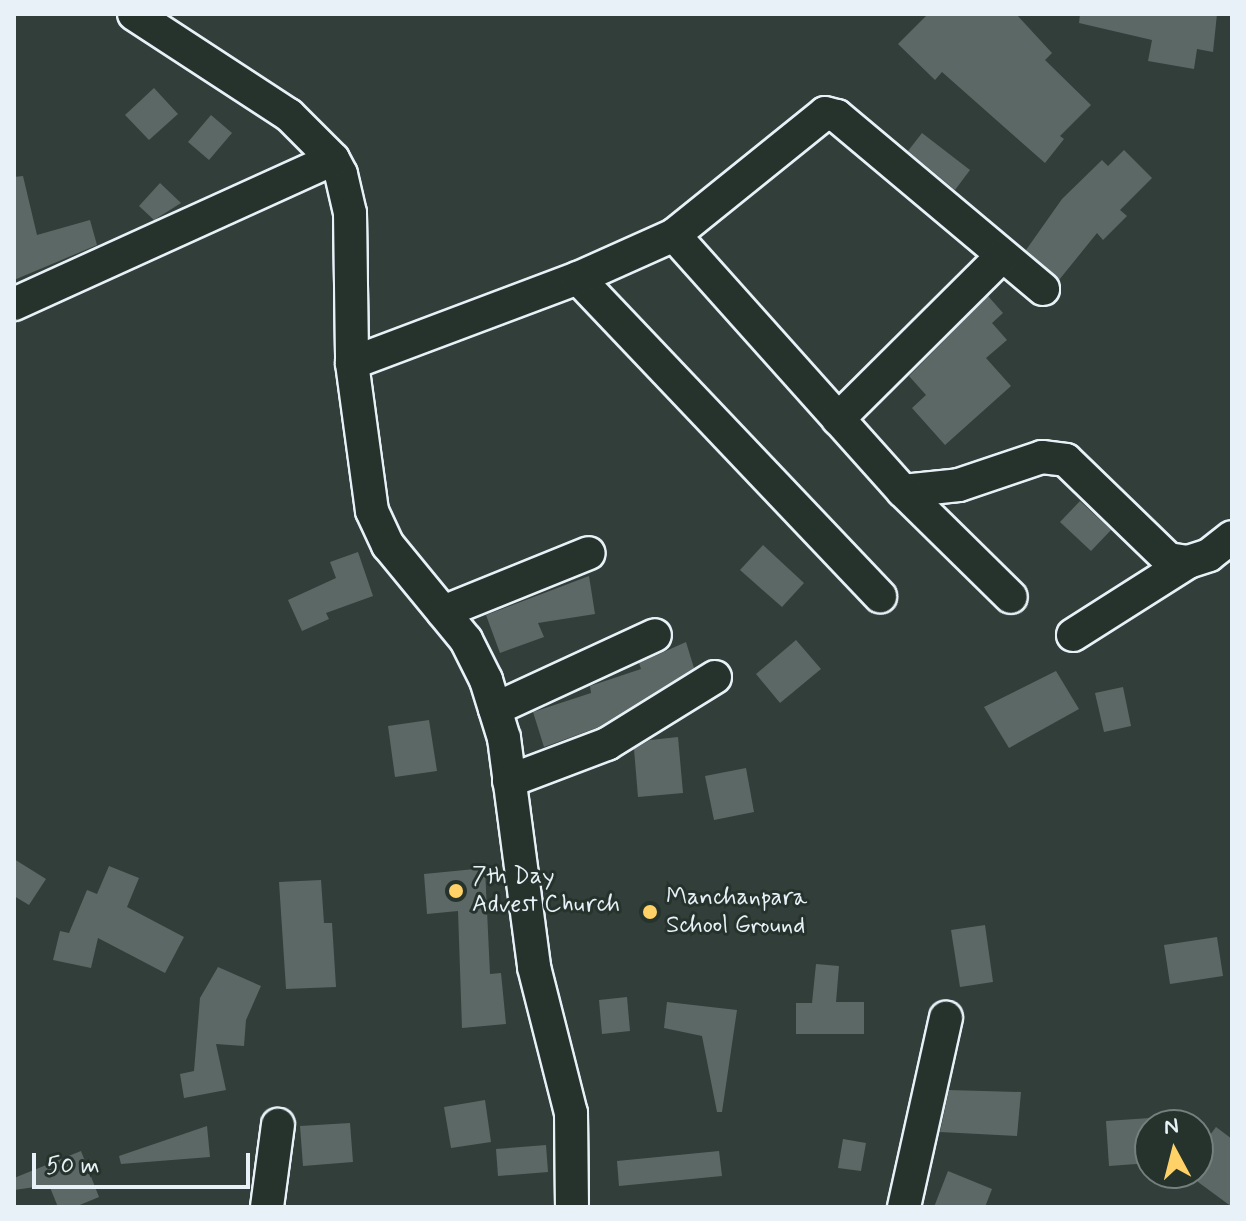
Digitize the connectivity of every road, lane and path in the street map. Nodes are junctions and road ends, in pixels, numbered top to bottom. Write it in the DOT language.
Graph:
graph roads {
  1 [pos="134,14"];
  2 [pos="333,159"];
  3 [pos="674,235"];
  4 [pos="1002,256"];
  5 [pos="578,278"];
  6 [pos="1043,289"];
  7 [pos="14,304"];
  8 [pos="352,363"];
  9 [pos="838,419"];
  10 [pos="903,491"];
  11 [pos="1232,537"];
  12 [pos="589,553"];
  13 [pos="1188,562"];
  14 [pos="880,596"];
  15 [pos="1011,597"];
  16 [pos="443,612"];
  17 [pos="655,635"];
  18 [pos="1073,635"];
  19 [pos="715,677"];
  20 [pos="495,709"];
  21 [pos="509,781"];
  22 [pos="946,1018"];
  23 [pos="278,1125"];
  24 [pos="267,1207"];
  25 [pos="572,1207"];
  26 [pos="904,1207"];
  1 -- 2 [label="street"];
  2 -- 7 [label="street"];
  2 -- 8 [label="street"];
  3 -- 4 [label="street"];
  3 -- 5 [label="street"];
  3 -- 9 [label="street"];
  4 -- 6 [label="street"];
  4 -- 9 [label="street"];
  5 -- 8 [label="street"];
  5 -- 14 [label="street"];
  8 -- 16 [label="street"];
  9 -- 10 [label="street"];
  10 -- 13 [label="street"];
  10 -- 15 [label="street"];
  11 -- 13 [label="street"];
  12 -- 16 [label="street"];
  13 -- 18 [label="street"];
  16 -- 20 [label="street"];
  17 -- 20 [label="street"];
  19 -- 21 [label="street"];
  20 -- 21 [label="street"];
  21 -- 25 [label="street"];
  22 -- 26 [label="street"];
  23 -- 24 [label="street"];
}
